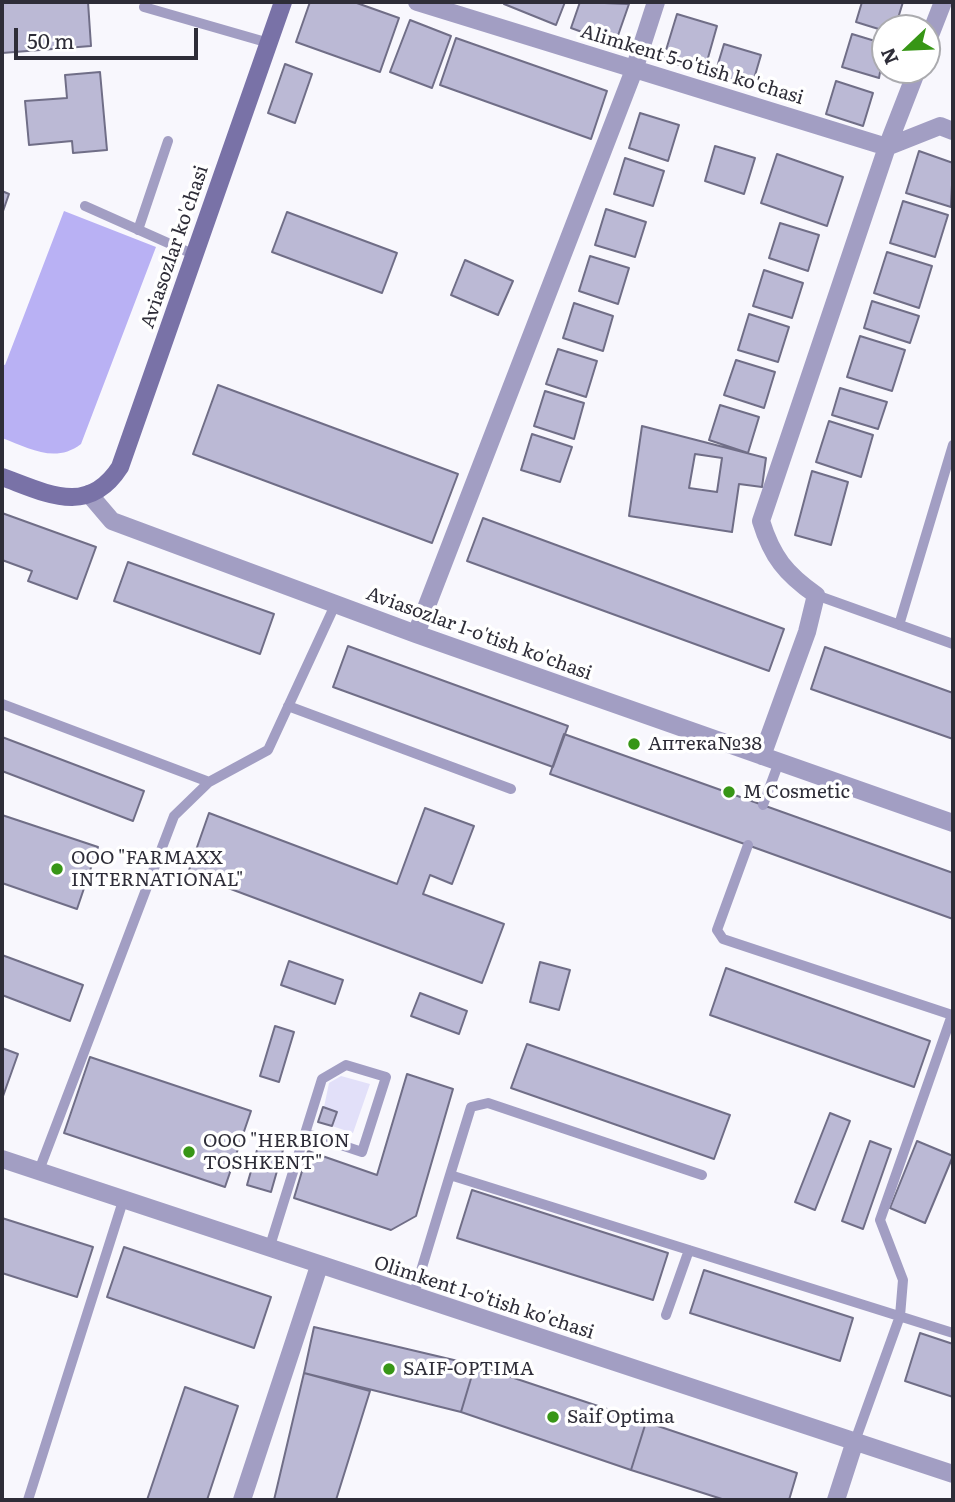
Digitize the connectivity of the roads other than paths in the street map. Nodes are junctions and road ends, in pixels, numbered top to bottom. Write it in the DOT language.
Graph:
graph roads {
  1 [pos="284,2"];
  2 [pos="417,2"];
  3 [pos="656,2"];
  4 [pos="144,7"];
  5 [pos="269,43"];
  6 [pos="634,70"];
  7 [pos="912,84"];
  8 [pos="953,131"];
  9 [pos="168,141"];
  10 [pos="887,147"];
  11 [pos="85,206"];
  12 [pos="138,230"];
  13 [pos="195,255"];
  14 [pos="953,445"];
  15 [pos="2,477"];
  16 [pos="89,494"];
  17 [pos="816,595"];
  18 [pos="335,605"];
  19 [pos="899,625"];
  20 [pos="416,634"];
  21 [pos="953,644"];
  22 [pos="2,704"];
  23 [pos="288,706"];
  24 [pos="762,756"];
  25 [pos="779,762"];
  26 [pos="209,782"];
  27 [pos="511,789"];
  28 [pos="763,805"];
  29 [pos="953,824"];
  30 [pos="748,845"];
  31 [pos="305,1133"];
  32 [pos="2,1160"];
  33 [pos="38,1173"];
  34 [pos="450,1175"];
  35 [pos="702,1175"];
  36 [pos="123,1200"];
  37 [pos="270,1249"];
  38 [pos="689,1250"];
  39 [pos="319,1266"];
  40 [pos="413,1297"];
  41 [pos="666,1315"];
  42 [pos="900,1316"];
  43 [pos="953,1333"];
  44 [pos="855,1441"];
  45 [pos="953,1474"];
  46 [pos="27,1500"];
  47 [pos="242,1500"];
  48 [pos="836,1500"];
  1 -- 5 [label="main road, Aviasozlar ko'chasi"];
  2 -- 6 [label="street, Alimkent 5-o'tish ko'chasi"];
  3 -- 6 [label="street"];
  4 -- 5 [label="lane"];
  5 -- 13 [label="main road, Aviasozlar ko'chasi"];
  6 -- 10 [label="street, Alimkent 5-o'tish ko'chasi"];
  6 -- 20 [label="street"];
  7 -- 10 [label="street"];
  8 -- 10 [label="street"];
  9 -- 12 [label="lane"];
  10 -- 17 [label="street"];
  11 -- 12 [label="lane"];
  12 -- 13 [label="lane"];
  13 -- 16 [label="main road, Aviasozlar ko'chasi"];
  14 -- 19 [label="lane"];
  15 -- 16 [label="main road"];
  16 -- 18 [label="street, Aviasozlar 1-o'tish ko'chasi"];
  17 -- 19 [label="lane"];
  17 -- 24 [label="street"];
  18 -- 20 [label="street, Aviasozlar 1-o'tish ko'chasi"];
  18 -- 23 [label="lane"];
  19 -- 21 [label="lane"];
  20 -- 24 [label="street, Aviasozlar 1-o'tish ko'chasi"];
  22 -- 26 [label="lane"];
  23 -- 26 [label="lane"];
  23 -- 27 [label="lane"];
  24 -- 25 [label="street, Aviasozlar 1-o'tish ko'chasi"];
  25 -- 28 [label="lane"];
  25 -- 29 [label="street, Aviasozlar 1-o'tish ko'chasi"];
  26 -- 33 [label="lane"];
  30 -- 42 [label="lane"];
  31 -- 31 [label="lane"];
  31 -- 37 [label="lane"];
  32 -- 33 [label="street, Olimkent 1-o'tish ko'chasi"];
  33 -- 36 [label="street, Olimkent 1-o'tish ko'chasi"];
  34 -- 35 [label="lane"];
  34 -- 38 [label="lane"];
  34 -- 40 [label="lane"];
  36 -- 37 [label="street, Olimkent 1-o'tish ko'chasi"];
  36 -- 46 [label="lane"];
  37 -- 39 [label="street, Olimkent 1-o'tish ko'chasi"];
  38 -- 41 [label="lane"];
  38 -- 42 [label="lane"];
  39 -- 40 [label="street, Olimkent 1-o'tish ko'chasi"];
  39 -- 47 [label="street"];
  40 -- 44 [label="street, Olimkent 1-o'tish ko'chasi"];
  42 -- 43 [label="lane"];
  42 -- 44 [label="lane"];
  44 -- 45 [label="street, Olimkent 1-o'tish ko'chasi"];
  44 -- 48 [label="street"];
}
